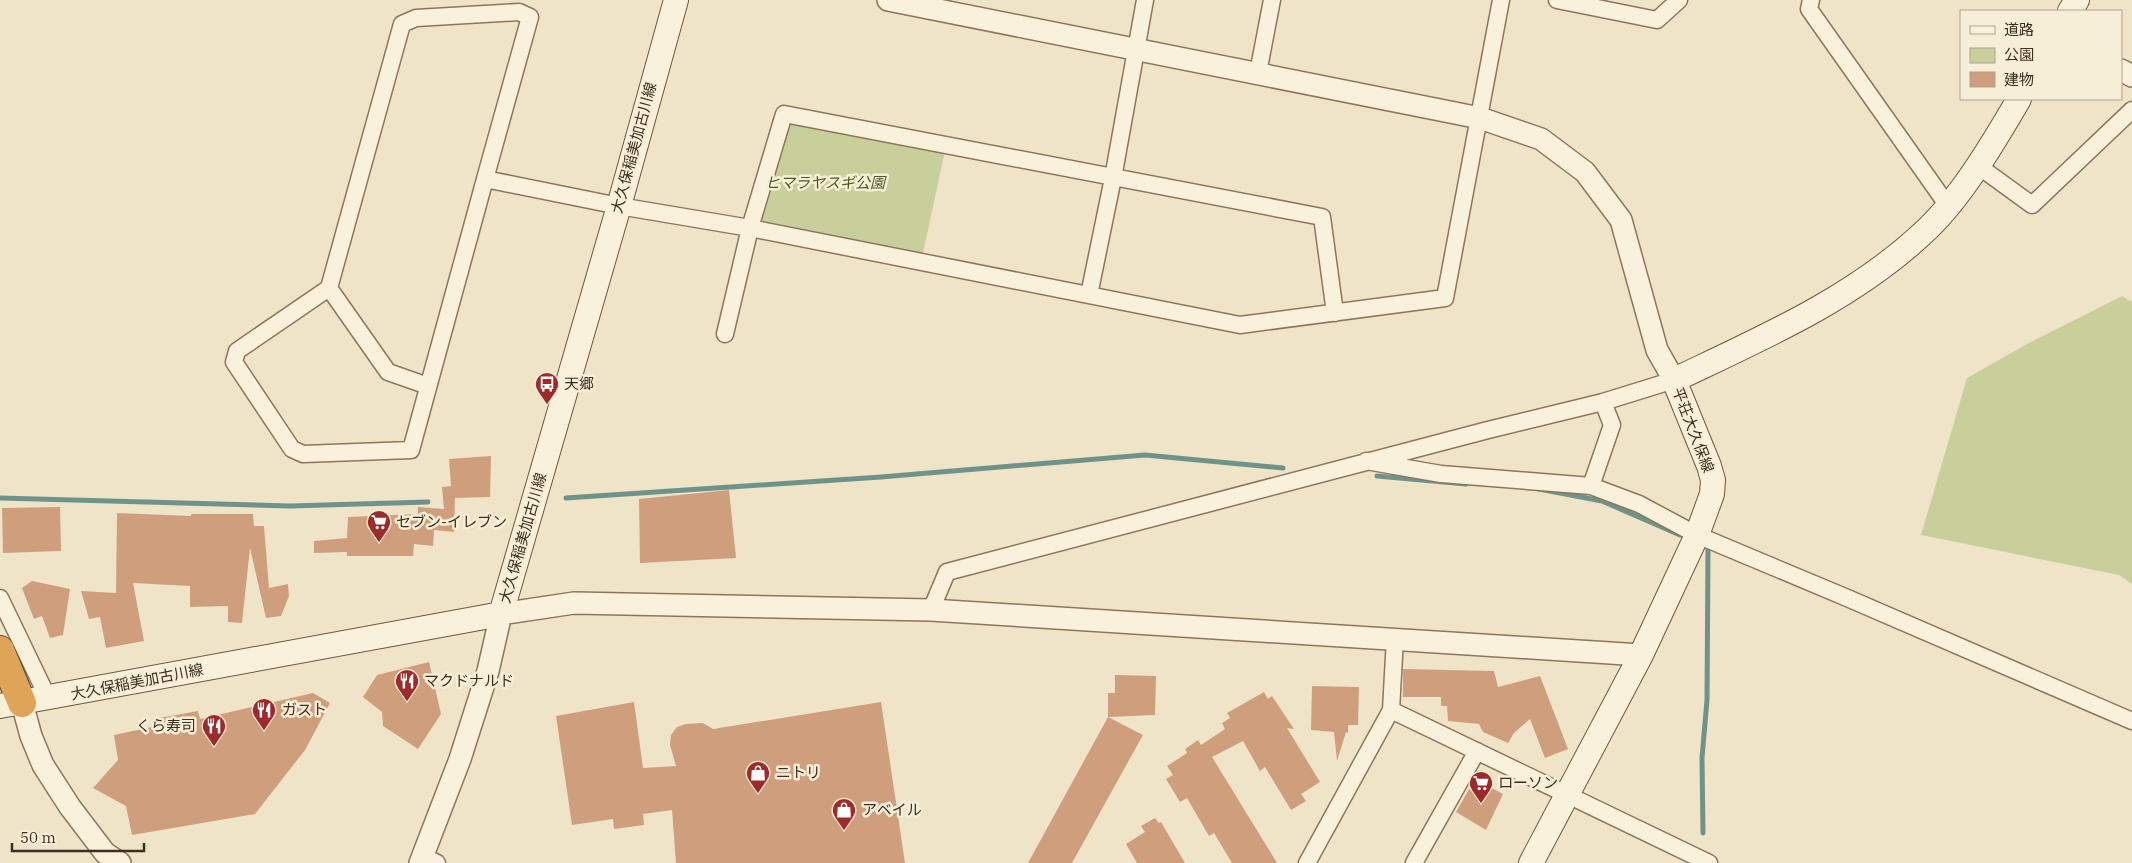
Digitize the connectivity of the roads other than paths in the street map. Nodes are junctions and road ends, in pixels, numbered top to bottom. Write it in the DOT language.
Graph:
graph roads {
  1 [pos="676,0"];
  2 [pos="888,0"];
  3 [pos="1145,0"];
  4 [pos="1272,0"];
  5 [pos="1501,0"];
  6 [pos="1557,0"];
  7 [pos="1679,0"];
  8 [pos="1810,0"];
  9 [pos="1624,6"];
  10 [pos="1136,49"];
  11 [pos="1258,73"];
  12 [pos="2018,100"];
  13 [pos="2132,110"];
  14 [pos="1480,118"];
  15 [pos="1977,165"];
  16 [pos="1113,178"];
  17 [pos="485,179"];
  18 [pos="619,206"];
  19 [pos="1948,206"];
  20 [pos="750,228"];
  21 [pos="329,288"];
  22 [pos="1089,295"];
  23 [pos="1335,313"];
  24 [pos="725,334"];
  25 [pos="1674,380"];
  26 [pos="428,386"];
  27 [pos="1603,402"];
  28 [pos="1366,462"];
  29 [pos="1591,486"];
  30 [pos="1697,535"];
  31 [pos="0,598"];
  32 [pos="931,610"];
  33 [pos="501,614"];
  34 [pos="1395,638"];
  35 [pos="0,650"];
  36 [pos="1641,655"];
  37 [pos="24,702"];
  38 [pos="1391,710"];
  39 [pos="2132,721"];
  40 [pos="1477,751"];
  41 [pos="1567,796"];
  42 [pos="1691,859"];
  43 [pos="427,861"];
  44 [pos="120,863"];
  45 [pos="1307,863"];
  46 [pos="1414,863"];
  47 [pos="1531,863"];
  48 [pos="1709,863"];
  1 -- 18 [label="main road, 大久保稲美加古川線"];
  2 -- 10 [label="street"];
  3 -- 10 [label="street"];
  4 -- 11 [label="street"];
  5 -- 14 [label="street"];
  6 -- 9 [label="street"];
  7 -- 9 [label="street"];
  8 -- 19 [label="street"];
  10 -- 11 [label="street"];
  10 -- 16 [label="street"];
  11 -- 14 [label="street"];
  12 -- 15 [label="main road, 平荘大久保線"];
  13 -- 15 [label="street"];
  14 -- 23 [label="street"];
  14 -- 25 [label="street"];
  15 -- 19 [label="main road, 平荘大久保線"];
  16 -- 20 [label="street"];
  16 -- 22 [label="street"];
  16 -- 23 [label="street"];
  17 -- 18 [label="street"];
  17 -- 21 [label="street"];
  17 -- 26 [label="street"];
  18 -- 20 [label="street"];
  18 -- 33 [label="main road, 大久保稲美加古川線"];
  19 -- 25 [label="main road, 平荘大久保線"];
  20 -- 22 [label="street"];
  20 -- 24 [label="street"];
  21 -- 26 [label="street"];
  21 -- 26 [label="street"];
  22 -- 23 [label="street"];
  25 -- 27 [label="street"];
  25 -- 30 [label="main road, 平荘大久保線"];
  27 -- 28 [label="street"];
  27 -- 29 [label="street"];
  28 -- 29 [label="street"];
  28 -- 32 [label="street"];
  29 -- 30 [label="street"];
  30 -- 36 [label="main road, 平荘大久保線"];
  30 -- 39 [label="street"];
  31 -- 37 [label="street"];
  32 -- 33 [label="street"];
  32 -- 34 [label="street"];
  33 -- 37 [label="main road, 大久保稲美加古川線"];
  33 -- 43 [label="street"];
  34 -- 36 [label="street"];
  34 -- 38 [label="street"];
  35 -- 37 [label="highway"];
  36 -- 41 [label="main road, 平荘大久保線"];
  37 -- 44 [label="street"];
  38 -- 40 [label="street"];
  38 -- 45 [label="street"];
  40 -- 41 [label="street"];
  40 -- 46 [label="street"];
  41 -- 42 [label="street"];
  41 -- 47 [label="main road, 平荘大久保線"];
  42 -- 48 [label="street"];
}
